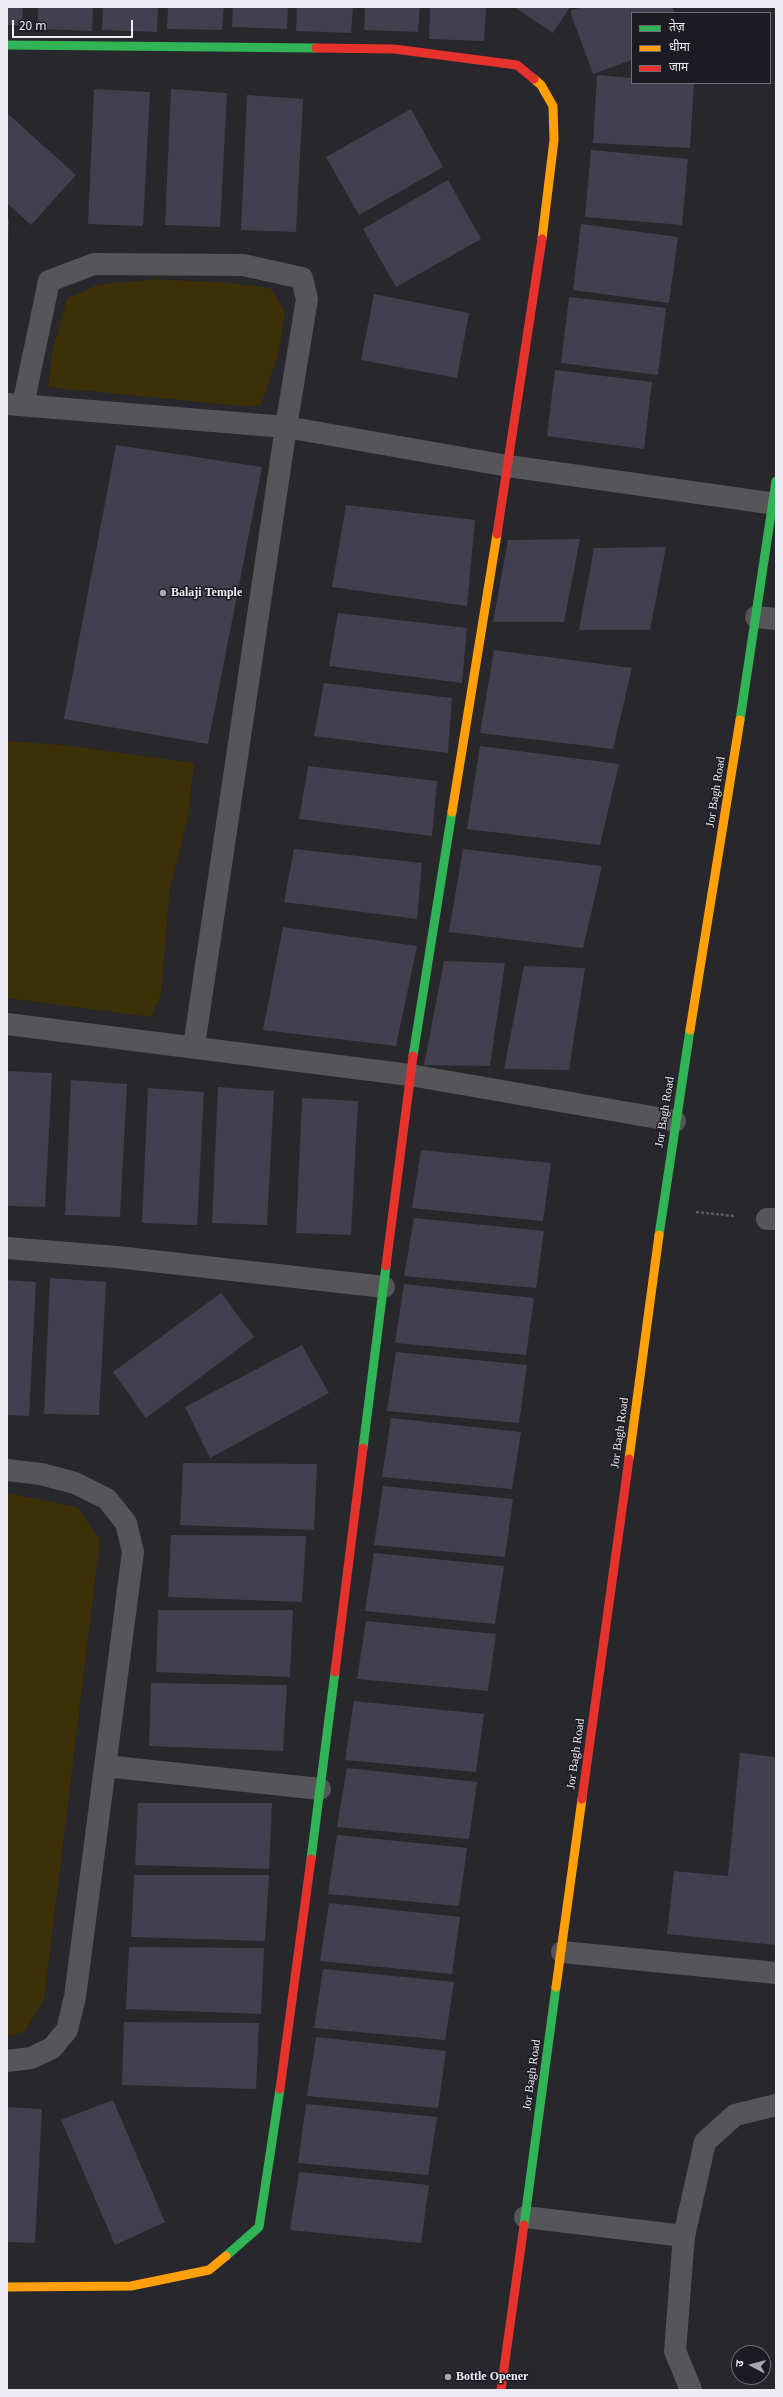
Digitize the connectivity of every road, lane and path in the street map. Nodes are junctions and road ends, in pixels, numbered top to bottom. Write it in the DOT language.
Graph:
graph roads {
  1 [pos="7,45"];
  2 [pos="15,404"];
  3 [pos="286,427"];
  4 [pos="508,466"];
  5 [pos="776,481"];
  6 [pos="774,504"];
  7 [pos="766,618"];
  8 [pos="7,1024"];
  9 [pos="194,1046"];
  10 [pos="410,1075"];
  11 [pos="675,1121"];
  12 [pos="663,1210"];
  13 [pos="771,1219"];
  14 [pos="7,1248"];
  15 [pos="384,1287"];
  16 [pos="7,1470"];
  17 [pos="105,1766"];
  18 [pos="320,1789"];
  19 [pos="562,1952"];
  20 [pos="776,1974"];
  21 [pos="7,2061"];
  22 [pos="776,2105"];
  23 [pos="525,2217"];
  24 [pos="684,2236"];
  25 [pos="7,2287"];
  26 [pos="501,2390"];
  27 [pos="690,2390"];
  1 -- 4 [label="street"];
  2 -- 3 [label="street"];
  2 -- 3 [label="street"];
  3 -- 4 [label="street"];
  3 -- 9 [label="street"];
  4 -- 6 [label="street"];
  4 -- 10 [label="street"];
  5 -- 6 [label="street, Jor Bagh Road"];
  6 -- 7 [label="street, Jor Bagh Road"];
  7 -- 11 [label="street, Jor Bagh Road"];
  8 -- 9 [label="street"];
  9 -- 10 [label="street"];
  10 -- 11 [label="street"];
  10 -- 15 [label="street"];
  11 -- 12 [label="street, Jor Bagh Road"];
  12 -- 13 [label="path"];
  12 -- 19 [label="street, Jor Bagh Road"];
  14 -- 15 [label="street"];
  15 -- 18 [label="street"];
  16 -- 17 [label="street"];
  17 -- 18 [label="street"];
  17 -- 21 [label="street"];
  18 -- 25 [label="street"];
  19 -- 20 [label="street"];
  19 -- 23 [label="street, Jor Bagh Road"];
  22 -- 24 [label="street"];
  23 -- 24 [label="street"];
  23 -- 26 [label="street, Jor Bagh Road"];
  24 -- 27 [label="street"];
}
